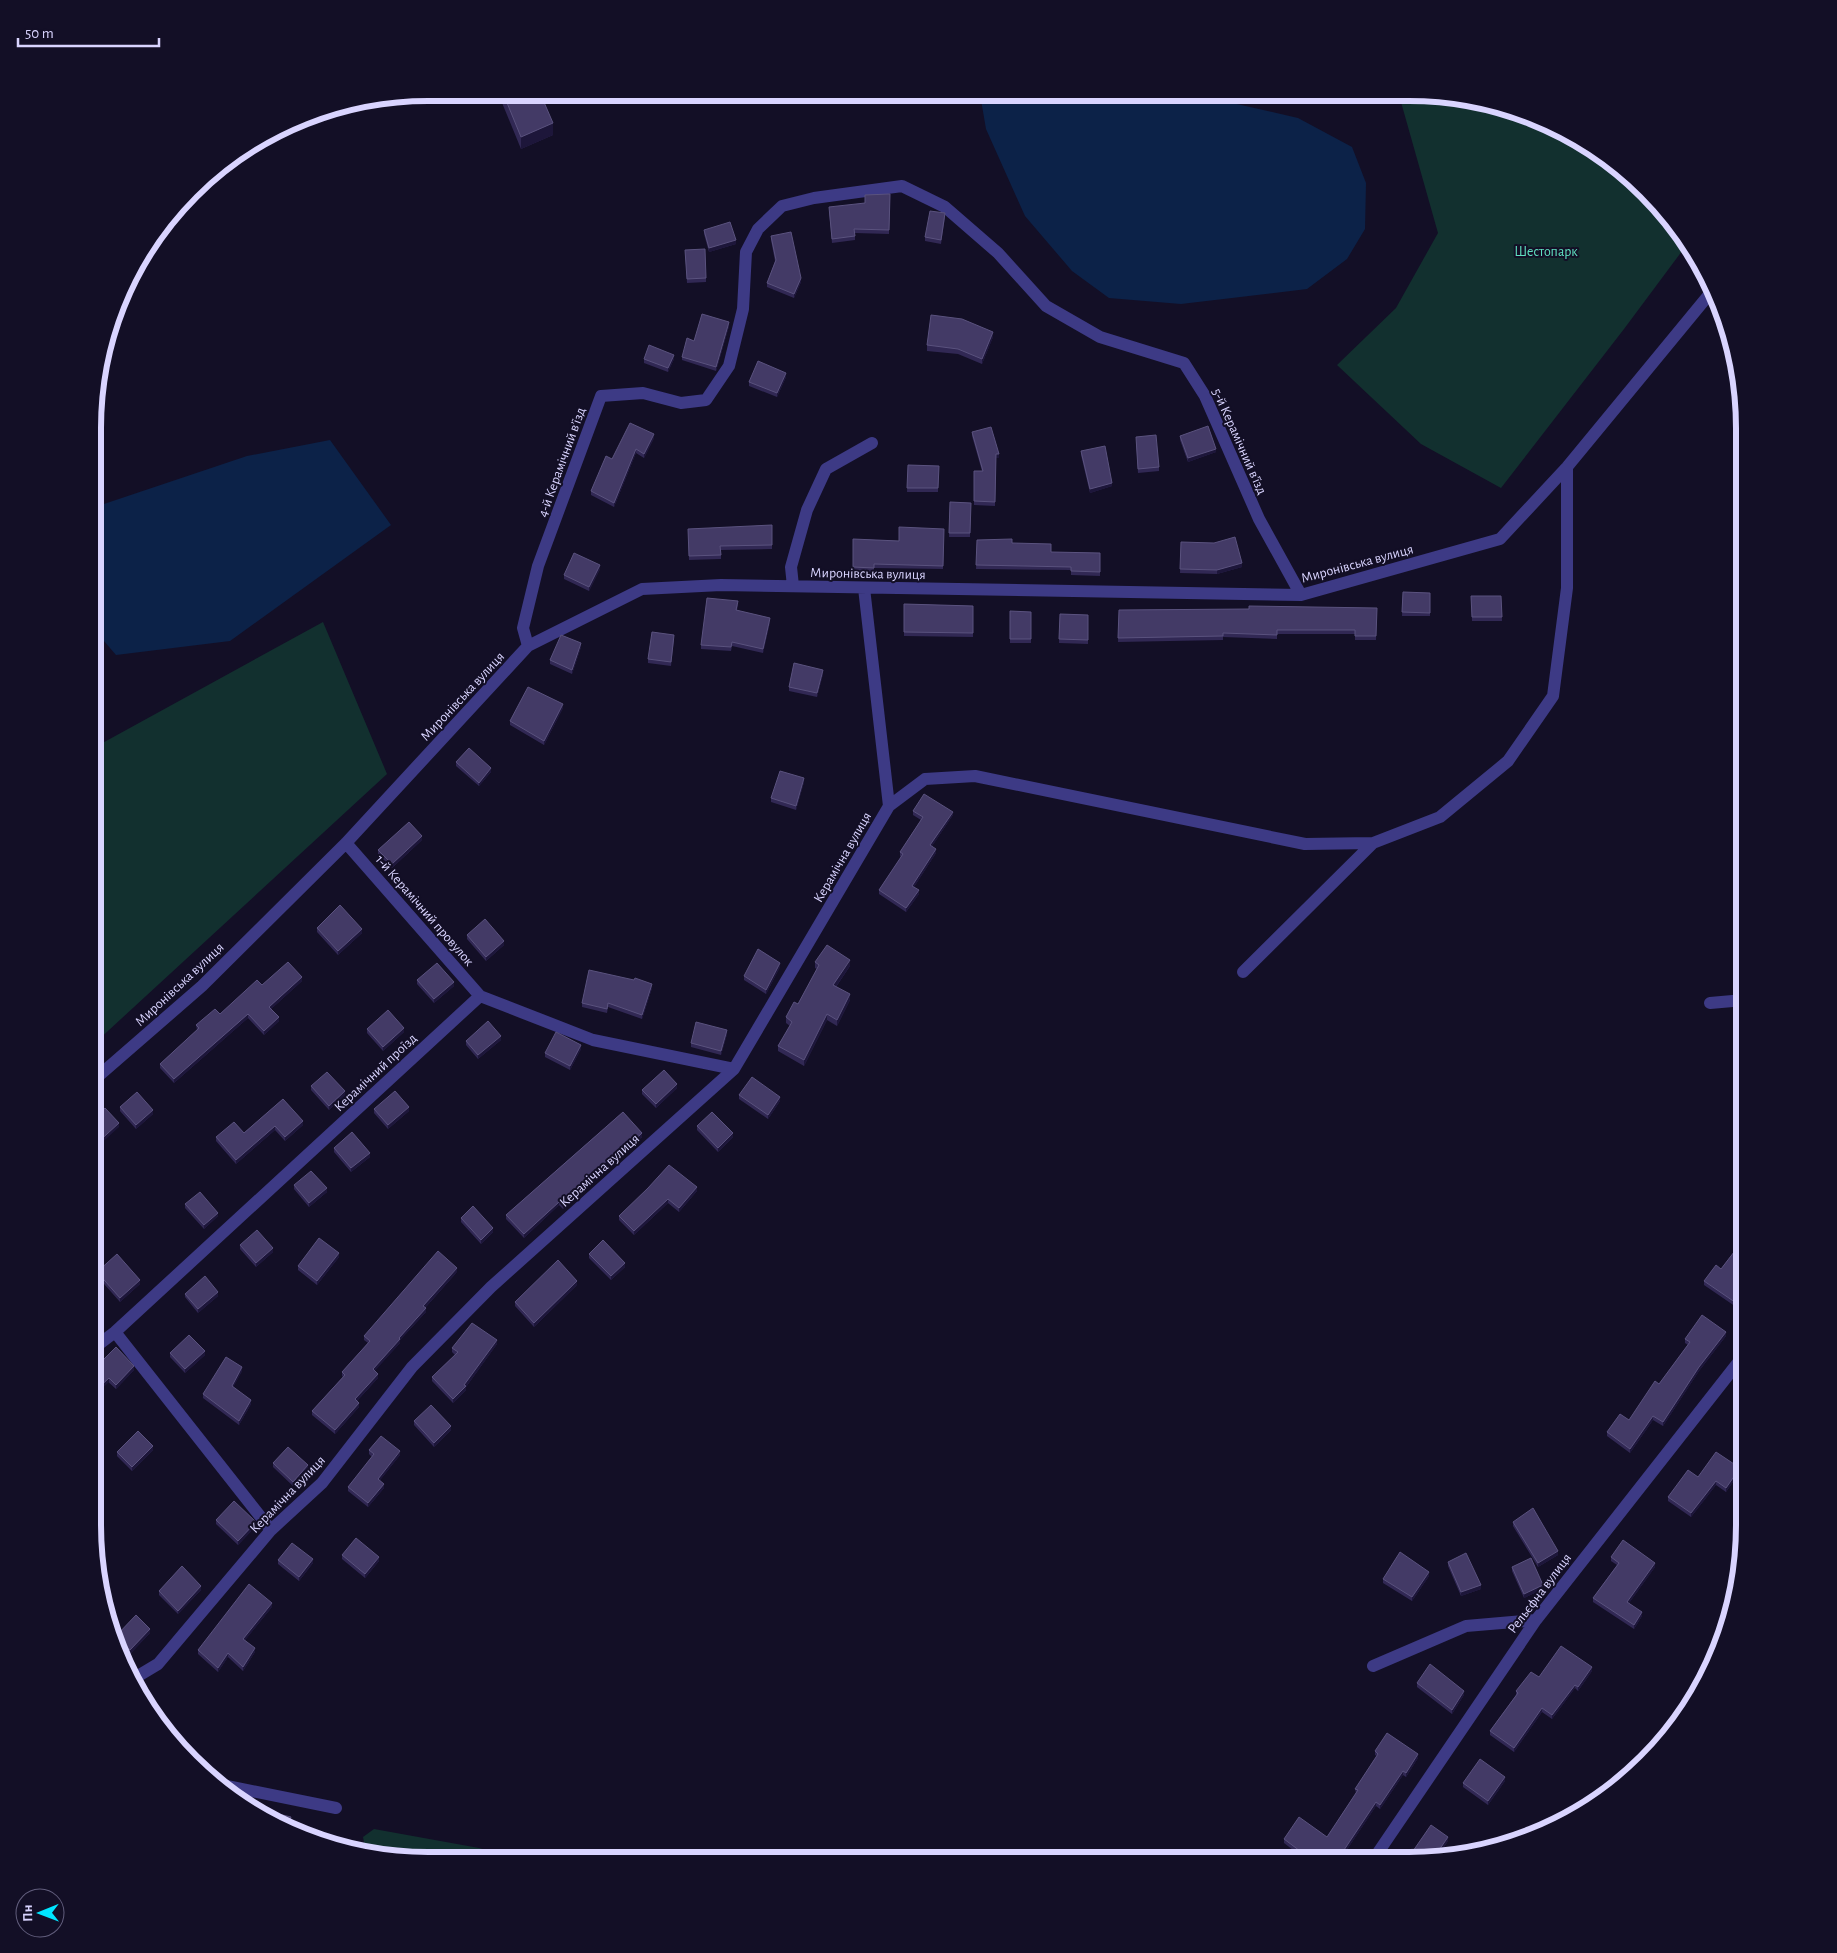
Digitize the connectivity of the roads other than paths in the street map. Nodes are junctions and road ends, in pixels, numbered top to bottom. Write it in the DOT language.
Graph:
graph roads {
  1 [pos="998,253"];
  2 [pos="1708,296"];
  3 [pos="872,443"];
  4 [pos="1567,467"];
  5 [pos="793,586"];
  6 [pos="864,588"];
  7 [pos="1301,595"];
  8 [pos="528,646"];
  9 [pos="888,806"];
  10 [pos="1373,843"];
  11 [pos="346,844"];
  12 [pos="1243,972"];
  13 [pos="480,996"];
  14 [pos="1736,1001"];
  15 [pos="1710,1003"];
  16 [pos="734,1069"];
  17 [pos="101,1075"];
  18 [pos="116,1332"];
  19 [pos="101,1343"];
  20 [pos="1736,1365"];
  21 [pos="271,1530"];
  22 [pos="1536,1620"];
  23 [pos="1373,1666"];
  24 [pos="138,1675"];
  25 [pos="234,1788"];
  26 [pos="336,1808"];
  27 [pos="1378,1852"];
  1 -- 7 [label="street, 5-й Керамічний в’їзд"];
  1 -- 8 [label="street, 4-й Керамічний в’їзд"];
  2 -- 4 [label="street, Миронівська вулиця"];
  3 -- 5 [label="street"];
  4 -- 7 [label="street, Миронівська вулиця"];
  4 -- 10 [label="street"];
  5 -- 6 [label="street, Миронівська вулиця"];
  5 -- 8 [label="street, Миронівська вулиця"];
  6 -- 7 [label="street, Миронівська вулиця"];
  6 -- 9 [label="street, Керамічна вулиця"];
  8 -- 11 [label="street, Миронівська вулиця"];
  9 -- 10 [label="street"];
  9 -- 16 [label="street, Керамічна вулиця"];
  10 -- 12 [label="street"];
  11 -- 13 [label="street, 1-й Керамічний провулок"];
  11 -- 17 [label="street, Миронівська вулиця"];
  13 -- 16 [label="street"];
  13 -- 18 [label="street, Керамічний проїзд"];
  14 -- 15 [label="street"];
  16 -- 21 [label="street, Керамічна вулиця"];
  18 -- 19 [label="street, Керамічний проїзд"];
  18 -- 21 [label="street"];
  20 -- 22 [label="street, Рельєфна вулиця"];
  21 -- 24 [label="street, Керамічна вулиця"];
  22 -- 23 [label="street"];
  22 -- 27 [label="street, Рельєфна вулиця"];
  25 -- 26 [label="street"];
}
